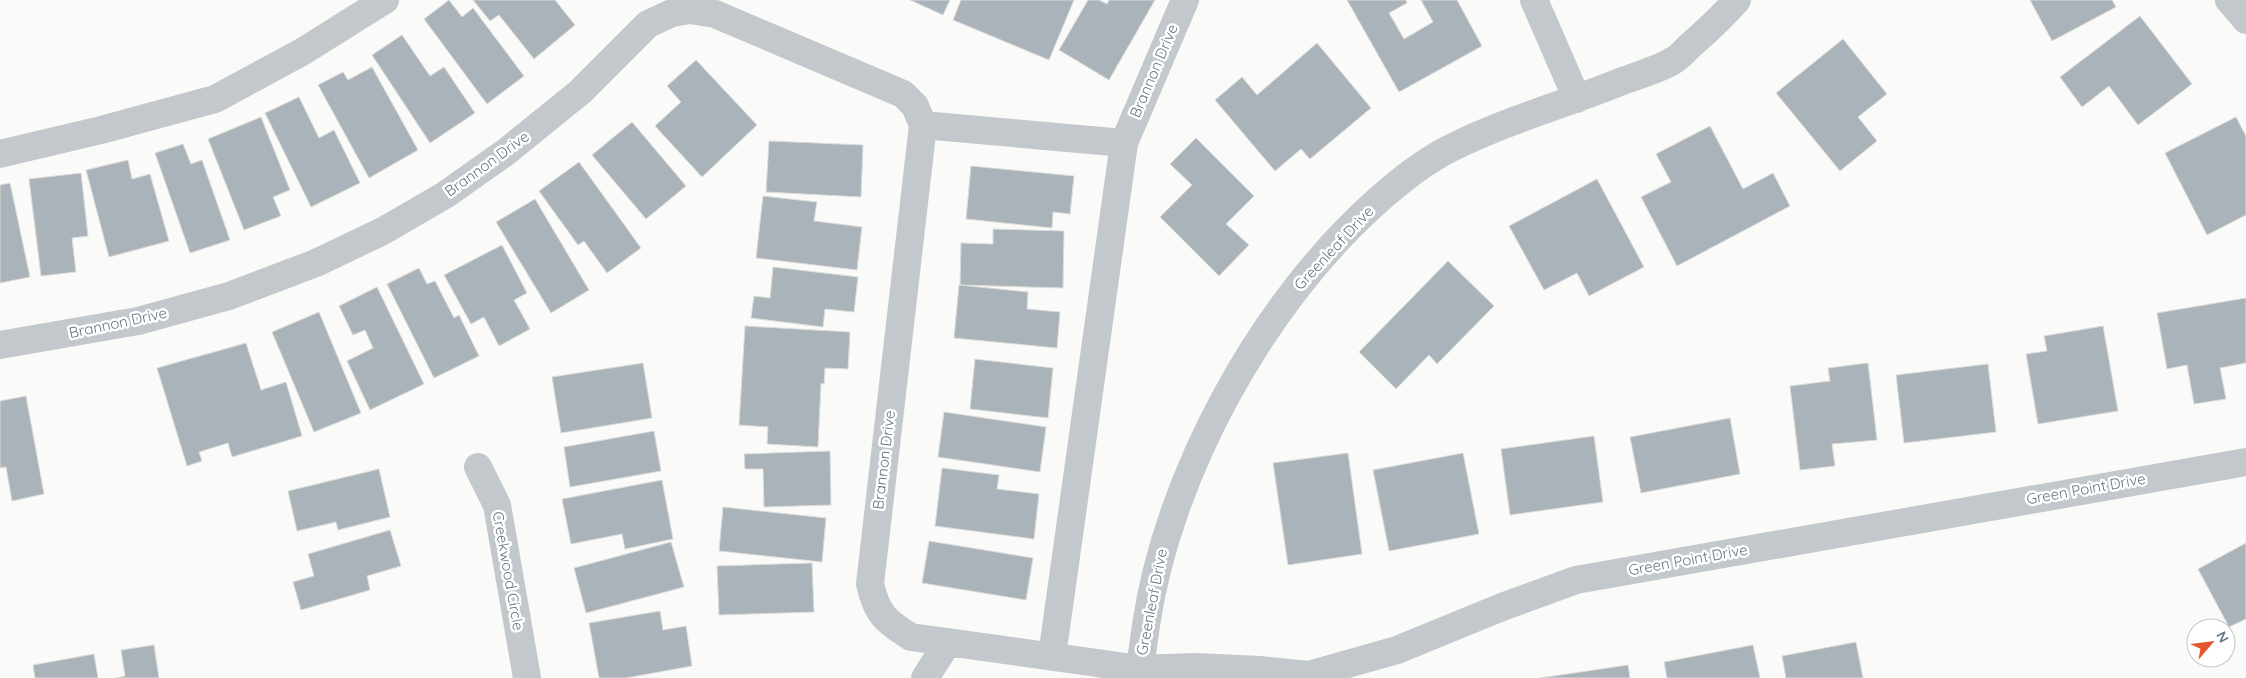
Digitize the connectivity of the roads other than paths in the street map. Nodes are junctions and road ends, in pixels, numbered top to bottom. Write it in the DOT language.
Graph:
graph roads {
  1 [pos="386,0"];
  2 [pos="1185,0"];
  3 [pos="1534,0"];
  4 [pos="1737,0"];
  5 [pos="2229,0"];
  6 [pos="2246,20"];
  7 [pos="1577,99"];
  8 [pos="923,124"];
  9 [pos="1124,143"];
  10 [pos="0,154"];
  11 [pos="0,345"];
  12 [pos="2246,462"];
  13 [pos="478,467"];
  14 [pos="948,642"];
  15 [pos="1052,656"];
  16 [pos="1140,673"];
  17 [pos="527,678"];
  18 [pos="925,678"];
  1 -- 10 [label="street"];
  2 -- 9 [label="street, Brannon Drive"];
  3 -- 7 [label="street"];
  4 -- 7 [label="street, Greenleaf Drive"];
  5 -- 6 [label="street"];
  7 -- 16 [label="street, Greenleaf Drive"];
  8 -- 9 [label="street"];
  8 -- 11 [label="street, Brannon Drive"];
  8 -- 14 [label="street, Brannon Drive"];
  9 -- 15 [label="street, Brannon Drive"];
  12 -- 16 [label="street, Green Point Drive"];
  13 -- 17 [label="street, Creekwood Circle"];
  14 -- 15 [label="street, Brannon Drive"];
  14 -- 18 [label="street"];
  15 -- 16 [label="street, Brannon Drive"];
}
